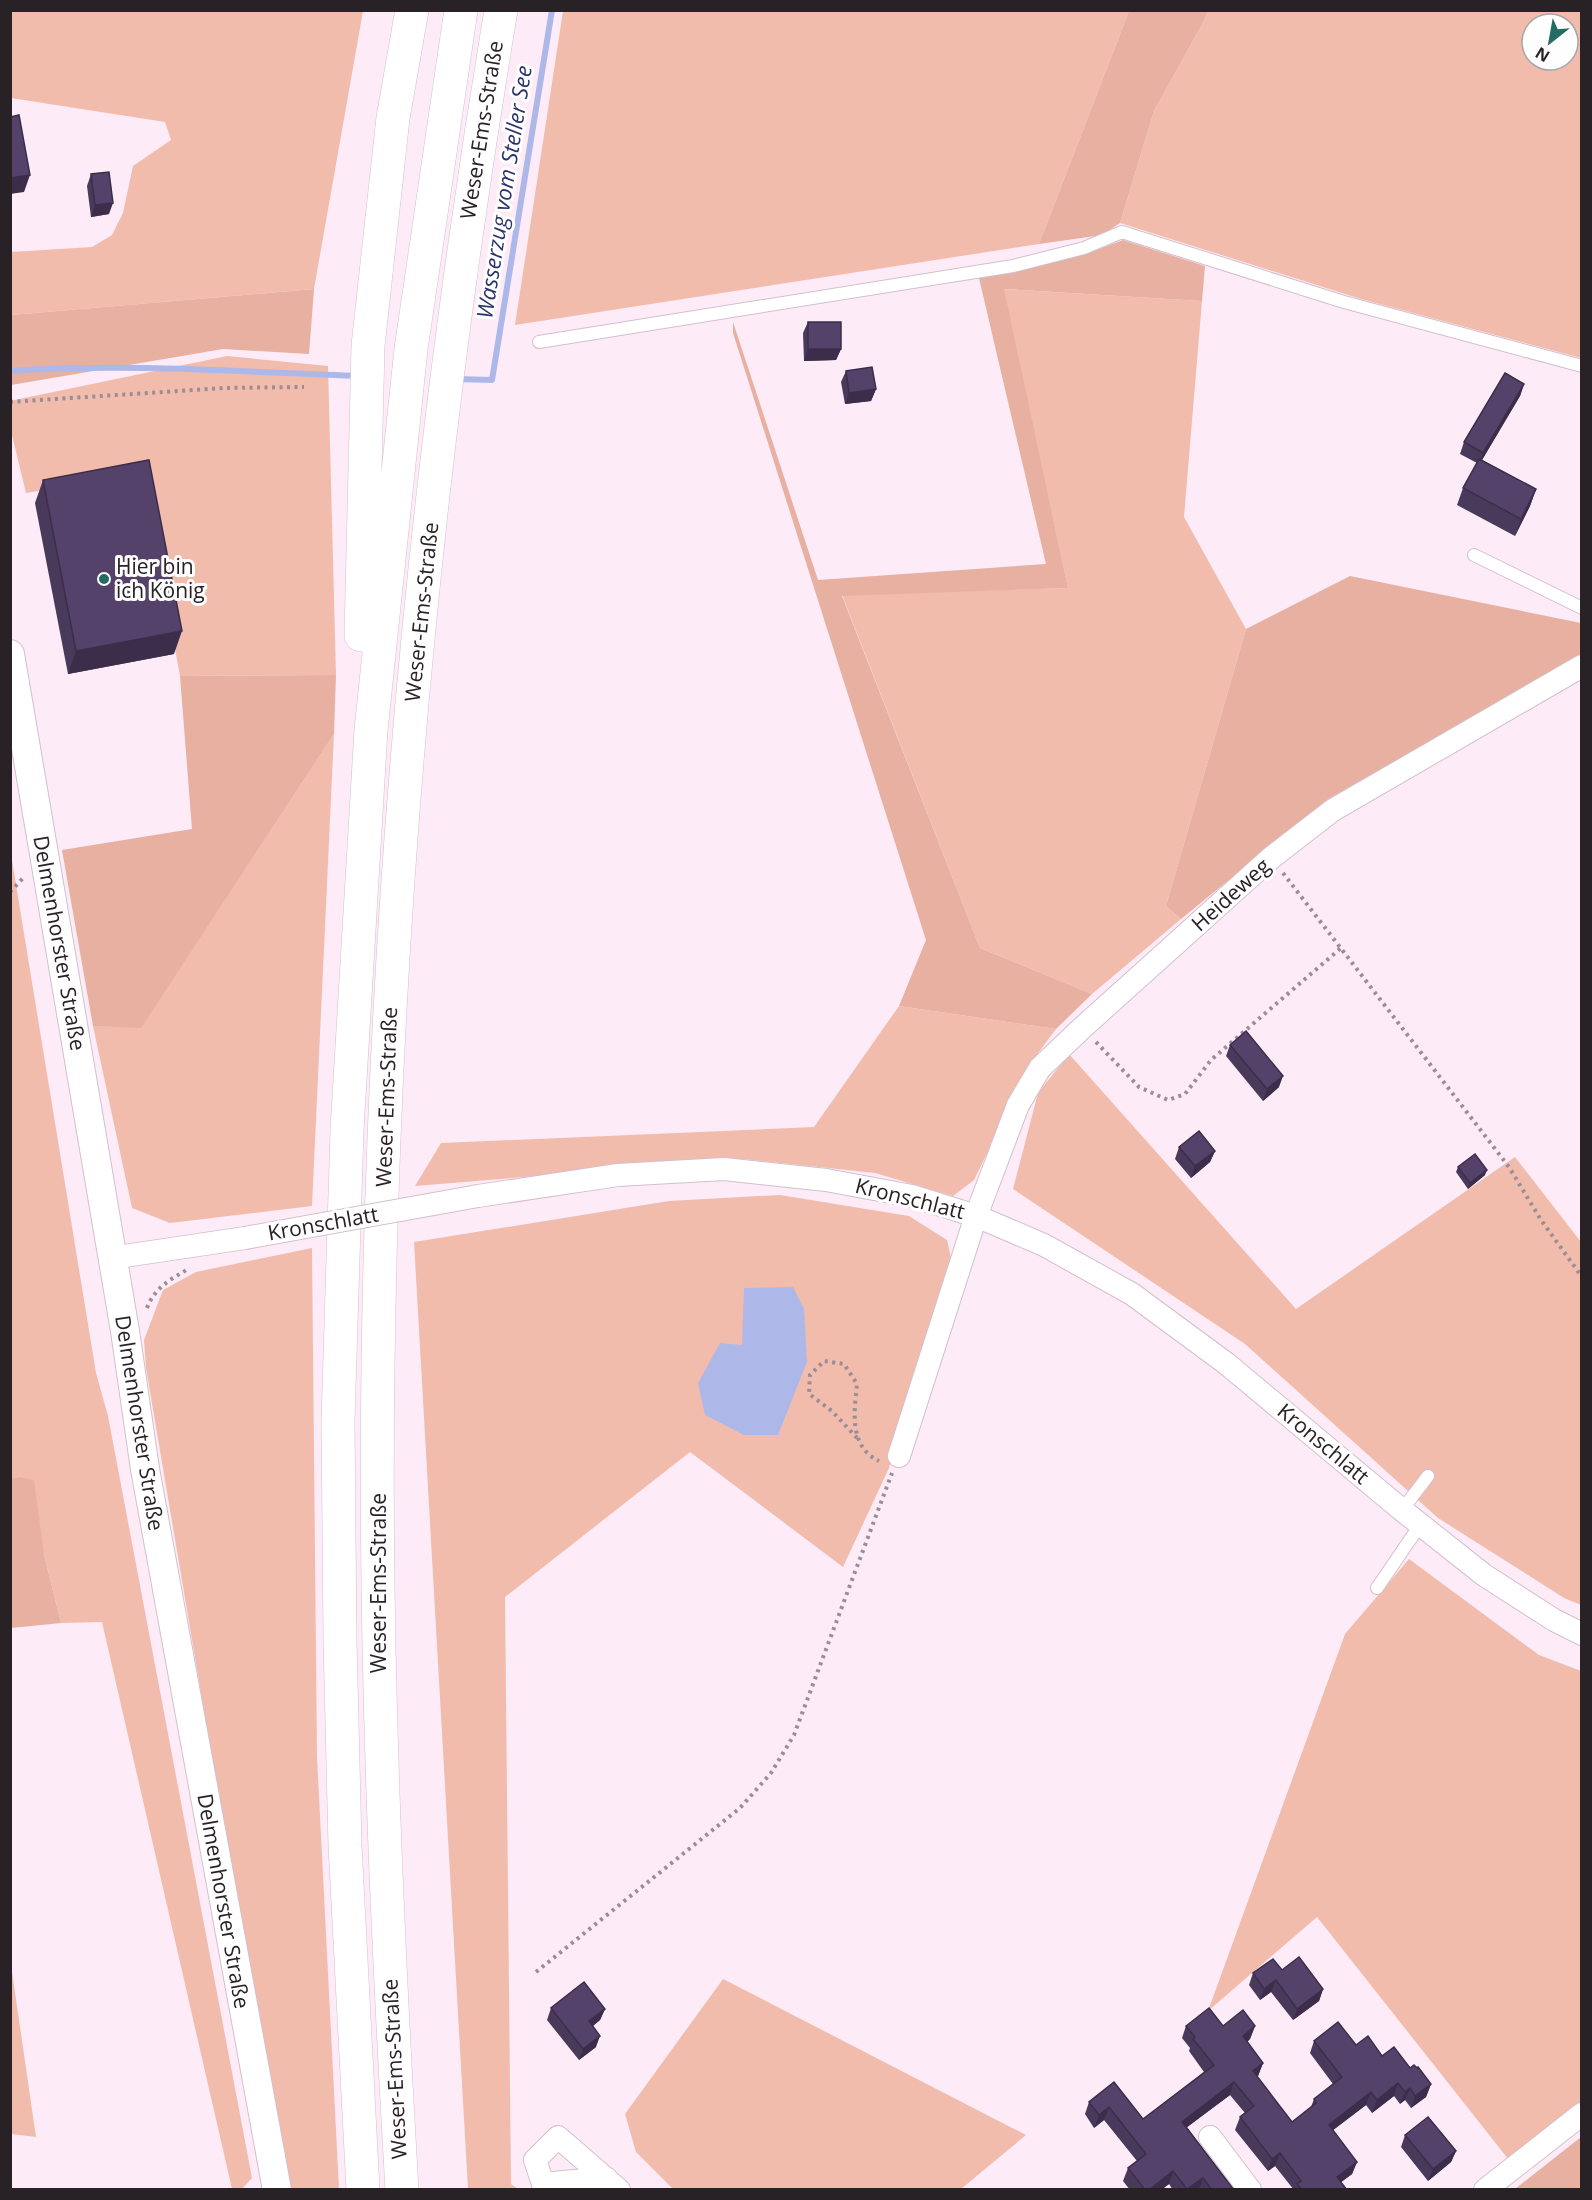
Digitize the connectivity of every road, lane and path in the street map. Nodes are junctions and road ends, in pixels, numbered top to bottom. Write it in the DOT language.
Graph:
graph roads {
  1 [pos="412,10"];
  2 [pos="461,10"];
  3 [pos="501,10"];
  4 [pos="539,342"];
  5 [pos="1581,366"];
  6 [pos="304,387"];
  7 [pos="10,402"];
  8 [pos="1474,555"];
  9 [pos="1581,608"];
  10 [pos="10,654"];
  11 [pos="1581,666"];
  12 [pos="371,730"];
  13 [pos="1271,858"];
  14 [pos="1341,948"];
  15 [pos="1082,1028"];
  16 [pos="976,1216"];
  17 [pos="111,1258"];
  18 [pos="194,1267"];
  19 [pos="1581,1277"];
  20 [pos="125,1331"];
  21 [pos="857,1438"];
  22 [pos="899,1456"];
  23 [pos="1428,1476"];
  24 [pos="1402,1510"];
  25 [pos="1420,1525"];
  26 [pos="1377,1588"];
  27 [pos="1581,1634"];
  28 [pos="536,1972"];
  29 [pos="1581,2114"];
  30 [pos="1210,2137"];
  31 [pos="277,2190"];
  32 [pos="363,2190"];
  33 [pos="402,2190"];
  34 [pos="1250,2190"];
  35 [pos="1485,2190"];
  1 -- 12 [label="highway"];
  2 -- 12 [label="highway, Weser-Ems-Straße"];
  3 -- 33 [label="highway, Weser-Ems-Straße"];
  4 -- 5 [label="lane"];
  6 -- 7 [label="path"];
  8 -- 9 [label="lane"];
  10 -- 17 [label="street, Delmenhorster Straße"];
  11 -- 13 [label="street, Heideweg"];
  12 -- 32 [label="highway, Weser-Ems-Straße"];
  13 -- 14 [label="path"];
  13 -- 15 [label="street, Heideweg"];
  14 -- 15 [label="path"];
  14 -- 19 [label="path"];
  15 -- 16 [label="street, Heideweg"];
  16 -- 17 [label="street, Kronschlatt, bridge"];
  16 -- 22 [label="street, Heideweg"];
  16 -- 24 [label="street, Kronschlatt"];
  17 -- 20 [label="street, Delmenhorster Straße"];
  18 -- 20 [label="path"];
  20 -- 31 [label="street, Delmenhorster Straße"];
  21 -- 21 [label="path"];
  21 -- 22 [label="path"];
  22 -- 28 [label="path"];
  23 -- 24 [label="lane"];
  24 -- 25 [label="street, Kronschlatt"];
  25 -- 26 [label="lane"];
  25 -- 27 [label="street, Kronschlatt"];
  29 -- 35 [label="street"];
  30 -- 34 [label="street"];
}
